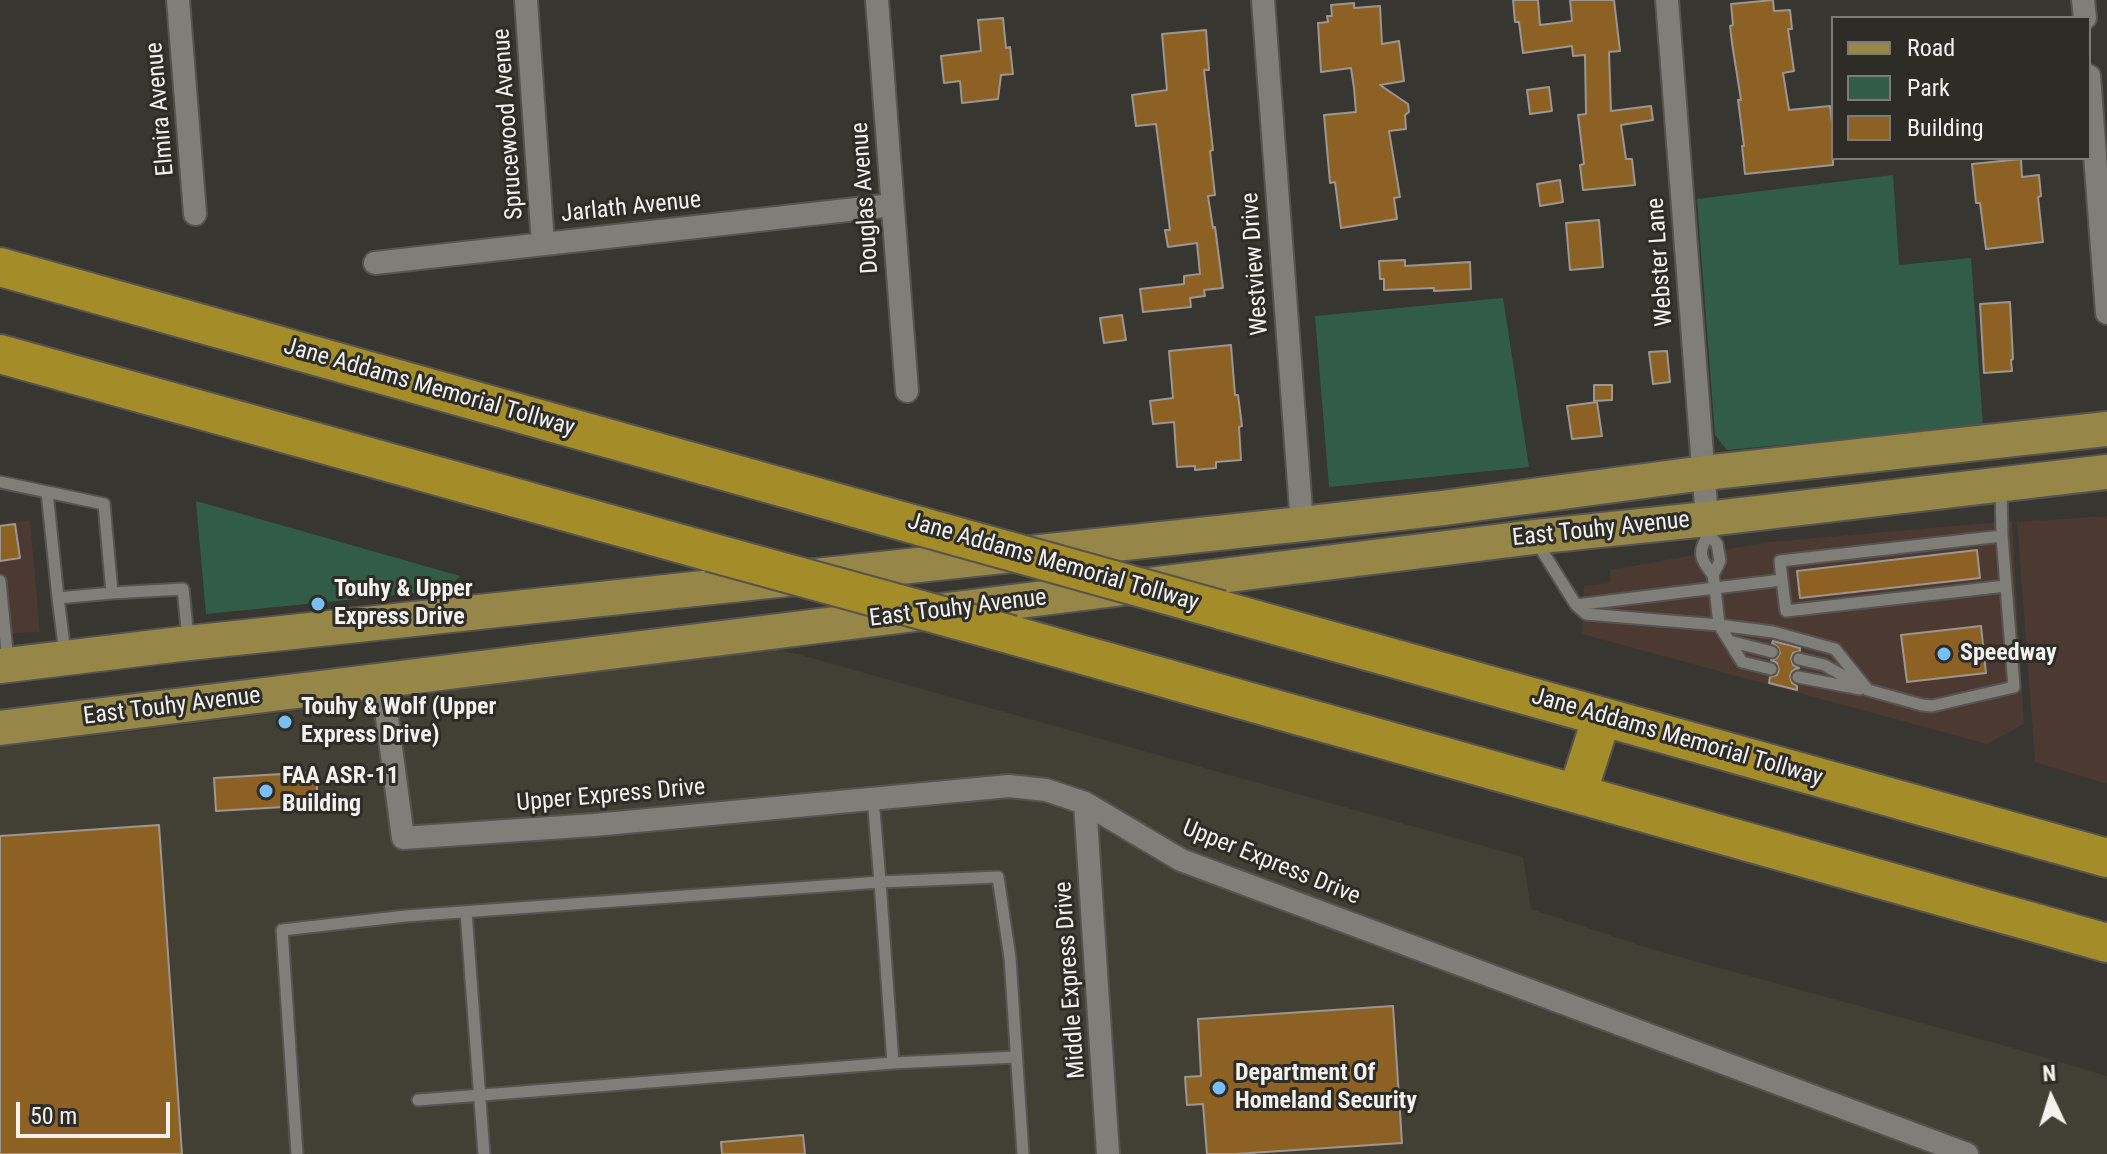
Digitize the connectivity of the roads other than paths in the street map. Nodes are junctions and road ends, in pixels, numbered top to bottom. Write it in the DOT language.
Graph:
graph roads {
  1 [pos="178,0"];
  2 [pos="526,0"];
  3 [pos="877,0"];
  4 [pos="1263,0"];
  5 [pos="1667,0"];
  6 [pos="2091,102"];
  7 [pos="892,205"];
  8 [pos="195,214"];
  9 [pos="543,244"];
  10 [pos="375,263"];
  11 [pos="0,267"];
  12 [pos="2107,313"];
  13 [pos="0,354"];
  14 [pos="907,391"];
  15 [pos="2107,429"];
  16 [pos="2107,472"];
  17 [pos="1704,473"];
  18 [pos="0,482"];
  19 [pos="2000,484"];
  20 [pos="47,492"];
  21 [pos="1302,524"];
  22 [pos="1708,526"];
  23 [pos="2002,536"];
  24 [pos="1534,537"];
  25 [pos="1782,580"];
  26 [pos="0,581"];
  27 [pos="1714,581"];
  28 [pos="2006,586"];
  29 [pos="112,593"];
  30 [pos="1,595"];
  31 [pos="58,598"];
  32 [pos="1576,605"];
  33 [pos="2,622"];
  34 [pos="1719,625"];
  35 [pos="1729,641"];
  36 [pos="189,643"];
  37 [pos="1772,652"];
  38 [pos="66,658"];
  39 [pos="1799,659"];
  40 [pos="4,665"];
  41 [pos="1771,669"];
  42 [pos="1798,677"];
  43 [pos="382,680"];
  44 [pos="1868,690"];
  45 [pos="1602,717"];
  46 [pos="0,728"];
  47 [pos="1577,794"];
  48 [pos="873,798"];
  49 [pos="1085,803"];
  50 [pos="2107,858"];
  51 [pos="880,882"];
  52 [pos="466,912"];
  53 [pos="2107,943"];
  54 [pos="1016,1057"];
  55 [pos="893,1063"];
  56 [pos="479,1094"];
  57 [pos="418,1100"];
  58 [pos="297,1154"];
  59 [pos="484,1154"];
  60 [pos="1023,1154"];
  61 [pos="1108,1154"];
  62 [pos="1967,1154"];
  1 -- 8 [label="street, Elmira Avenue"];
  2 -- 9 [label="street, Sprucewood Avenue"];
  3 -- 7 [label="street, Douglas Avenue"];
  4 -- 21 [label="street, Westview Drive"];
  5 -- 17 [label="street, Webster Lane"];
  6 -- 12 [label="street"];
  7 -- 9 [label="street, Jarlath Avenue"];
  7 -- 14 [label="street, Douglas Avenue"];
  9 -- 10 [label="street, Jarlath Avenue"];
  11 -- 45 [label="highway, Jane Addams Memorial Tollway, bridge"];
  13 -- 47 [label="highway, bridge"];
  15 -- 17 [label="main road, East Touhy Avenue"];
  16 -- 19 [label="main road, East Touhy Avenue"];
  17 -- 21 [label="main road, East Touhy Avenue"];
  17 -- 22 [label="street, Webster Lane"];
  18 -- 20 [label="lane"];
  19 -- 22 [label="main road, East Touhy Avenue"];
  19 -- 23 [label="lane"];
  20 -- 29 [label="lane"];
  20 -- 31 [label="lane"];
  21 -- 36 [label="main road, East Touhy Avenue"];
  22 -- 24 [label="main road, East Touhy Avenue"];
  22 -- 27 [label="lane"];
  23 -- 25 [label="lane"];
  23 -- 28 [label="lane"];
  24 -- 32 [label="lane"];
  24 -- 43 [label="main road, East Touhy Avenue"];
  25 -- 27 [label="lane"];
  25 -- 28 [label="lane"];
  26 -- 30 [label="lane"];
  27 -- 32 [label="lane"];
  27 -- 34 [label="lane"];
  28 -- 44 [label="lane"];
  29 -- 31 [label="lane"];
  29 -- 36 [label="lane"];
  30 -- 33 [label="lane"];
  31 -- 38 [label="lane"];
  32 -- 34 [label="lane"];
  33 -- 40 [label="lane"];
  34 -- 35 [label="lane"];
  34 -- 44 [label="lane"];
  35 -- 37 [label="lane"];
  35 -- 41 [label="lane"];
  36 -- 38 [label="main road, East Touhy Avenue"];
  38 -- 40 [label="main road, East Touhy Avenue"];
  39 -- 44 [label="lane"];
  42 -- 44 [label="lane"];
  43 -- 46 [label="main road, East Touhy Avenue"];
  43 -- 48 [label="street, Upper Express Drive"];
  45 -- 47 [label="highway"];
  45 -- 50 [label="highway, Jane Addams Memorial Tollway"];
  47 -- 53 [label="highway"];
  48 -- 49 [label="street, Upper Express Drive"];
  48 -- 51 [label="lane"];
  49 -- 61 [label="street, Middle Express Drive"];
  49 -- 62 [label="street, Upper Express Drive"];
  51 -- 52 [label="lane"];
  51 -- 54 [label="lane"];
  51 -- 55 [label="lane"];
  52 -- 56 [label="lane"];
  52 -- 58 [label="lane"];
  54 -- 55 [label="lane"];
  54 -- 60 [label="lane"];
  55 -- 56 [label="lane"];
  56 -- 57 [label="lane"];
  56 -- 59 [label="lane"];
}
